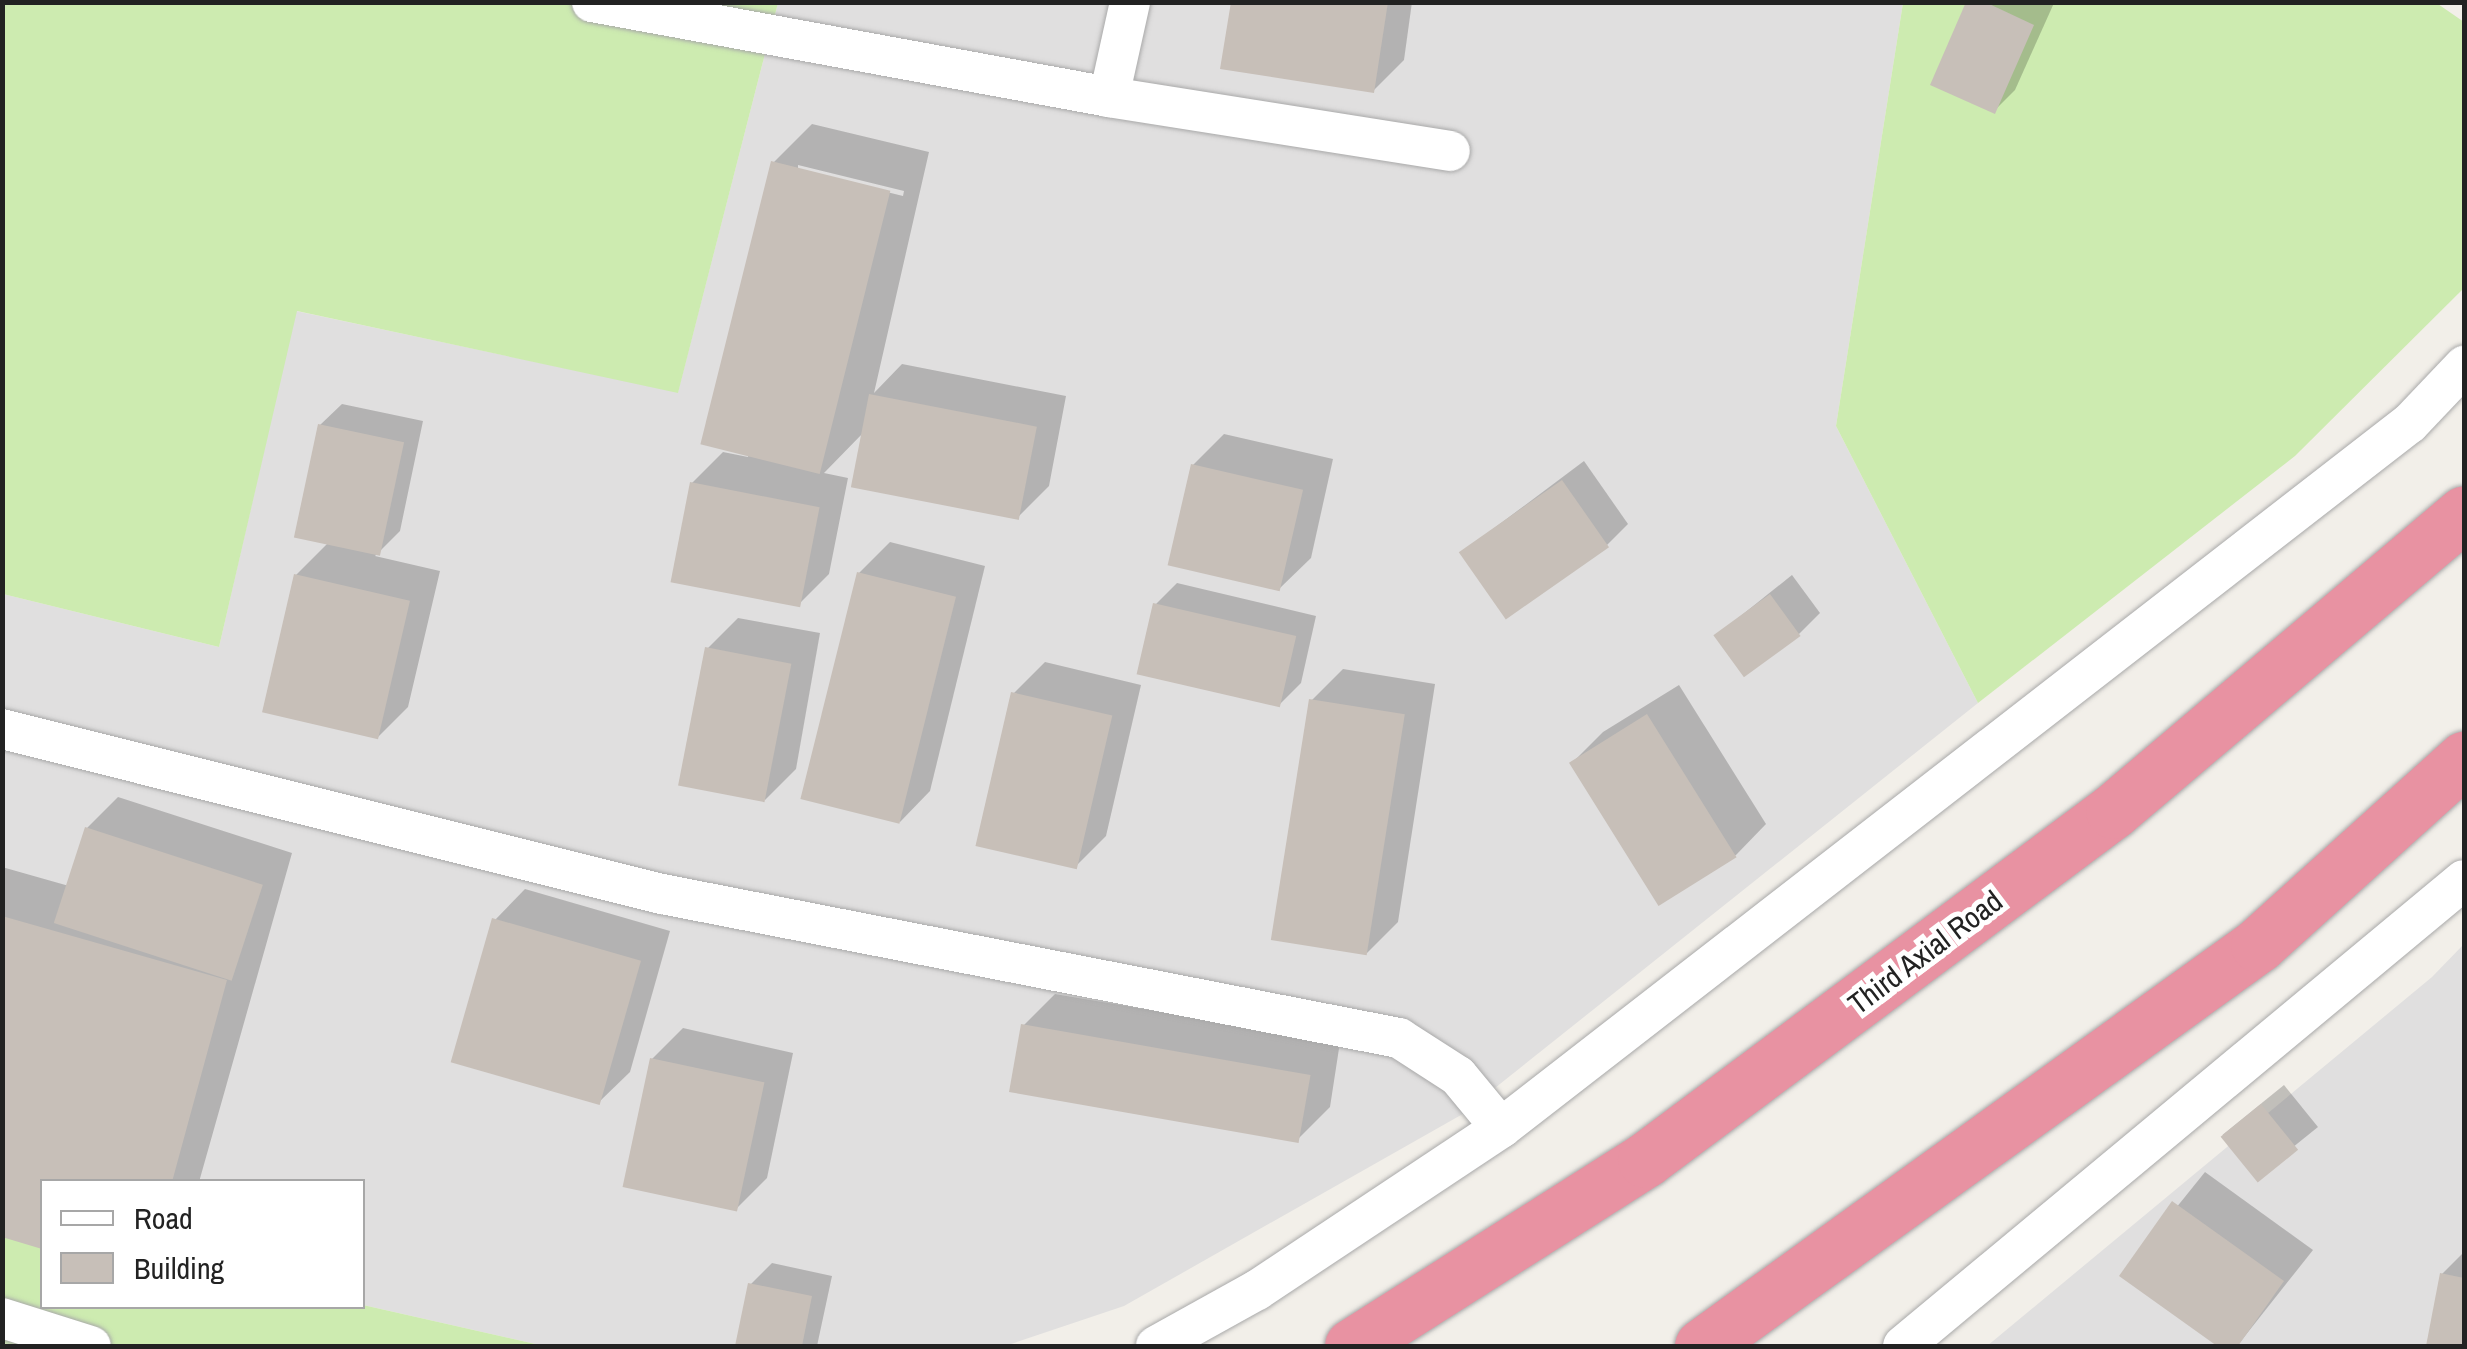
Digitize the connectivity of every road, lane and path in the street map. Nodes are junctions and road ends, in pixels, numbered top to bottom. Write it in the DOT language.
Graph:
graph roads {
  1 [pos="592,2"];
  2 [pos="1130,2"];
  3 [pos="1108,97"];
  4 [pos="1450,151"];
  5 [pos="2464,366"];
  6 [pos="2464,513"];
  7 [pos="2,728"];
  8 [pos="2464,759"];
  9 [pos="2464,880"];
  10 [pos="1501,1128"];
  11 [pos="2,1318"];
  12 [pos="91,1346"];
  13 [pos="1156,1346"];
  14 [pos="1352,1346"];
  15 [pos="1702,1346"];
  16 [pos="1903,1346"];
  1 -- 3 [label="street"];
  2 -- 3 [label="street"];
  3 -- 4 [label="street"];
  5 -- 10 [label="street"];
  6 -- 14 [label="highway, Third Axial Road"];
  7 -- 10 [label="street"];
  8 -- 15 [label="highway"];
  9 -- 16 [label="street"];
  10 -- 13 [label="street"];
  11 -- 12 [label="street"];
}
